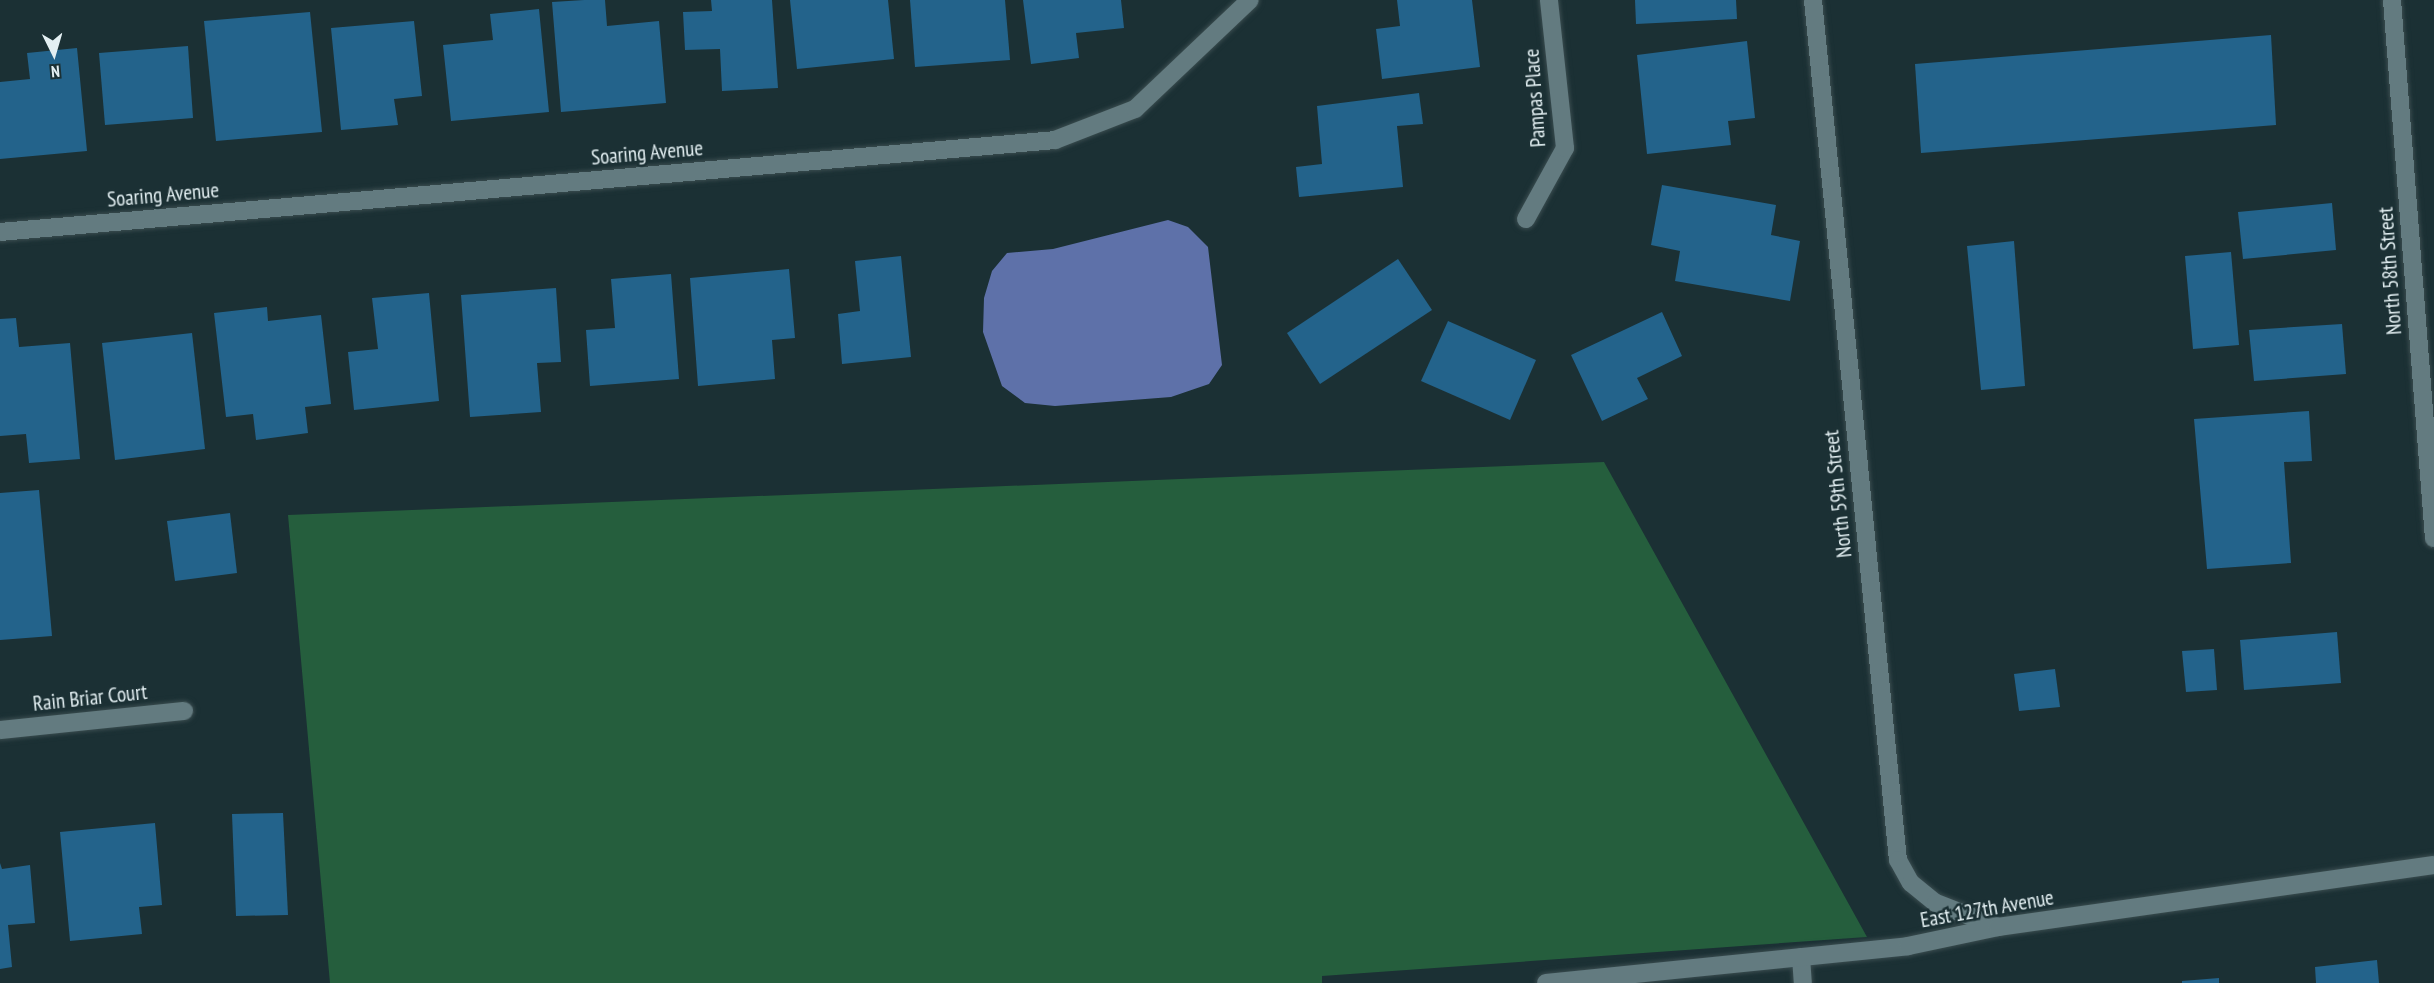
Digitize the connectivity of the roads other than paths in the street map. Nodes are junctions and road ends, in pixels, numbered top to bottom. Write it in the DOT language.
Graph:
graph roads {
  1 [pos="1250,0"];
  2 [pos="1549,0"];
  3 [pos="1813,0"];
  4 [pos="2392,0"];
  5 [pos="1526,219"];
  6 [pos="0,232"];
  7 [pos="2434,538"];
  8 [pos="184,711"];
  9 [pos="0,730"];
  10 [pos="2434,865"];
  11 [pos="1998,927"];
  12 [pos="1801,957"];
  13 [pos="1546,983"];
  14 [pos="1803,983"];
  1 -- 6 [label="street, Soaring Avenue"];
  2 -- 5 [label="street, Pampas Place"];
  3 -- 11 [label="street, North 59th Street"];
  4 -- 7 [label="street, North 58th Street"];
  8 -- 9 [label="street, Rain Briar Court"];
  10 -- 11 [label="street, East 127th Avenue"];
  11 -- 12 [label="street, East 127th Avenue"];
  12 -- 13 [label="street, East 127th Avenue"];
  12 -- 14 [label="street"];
}
